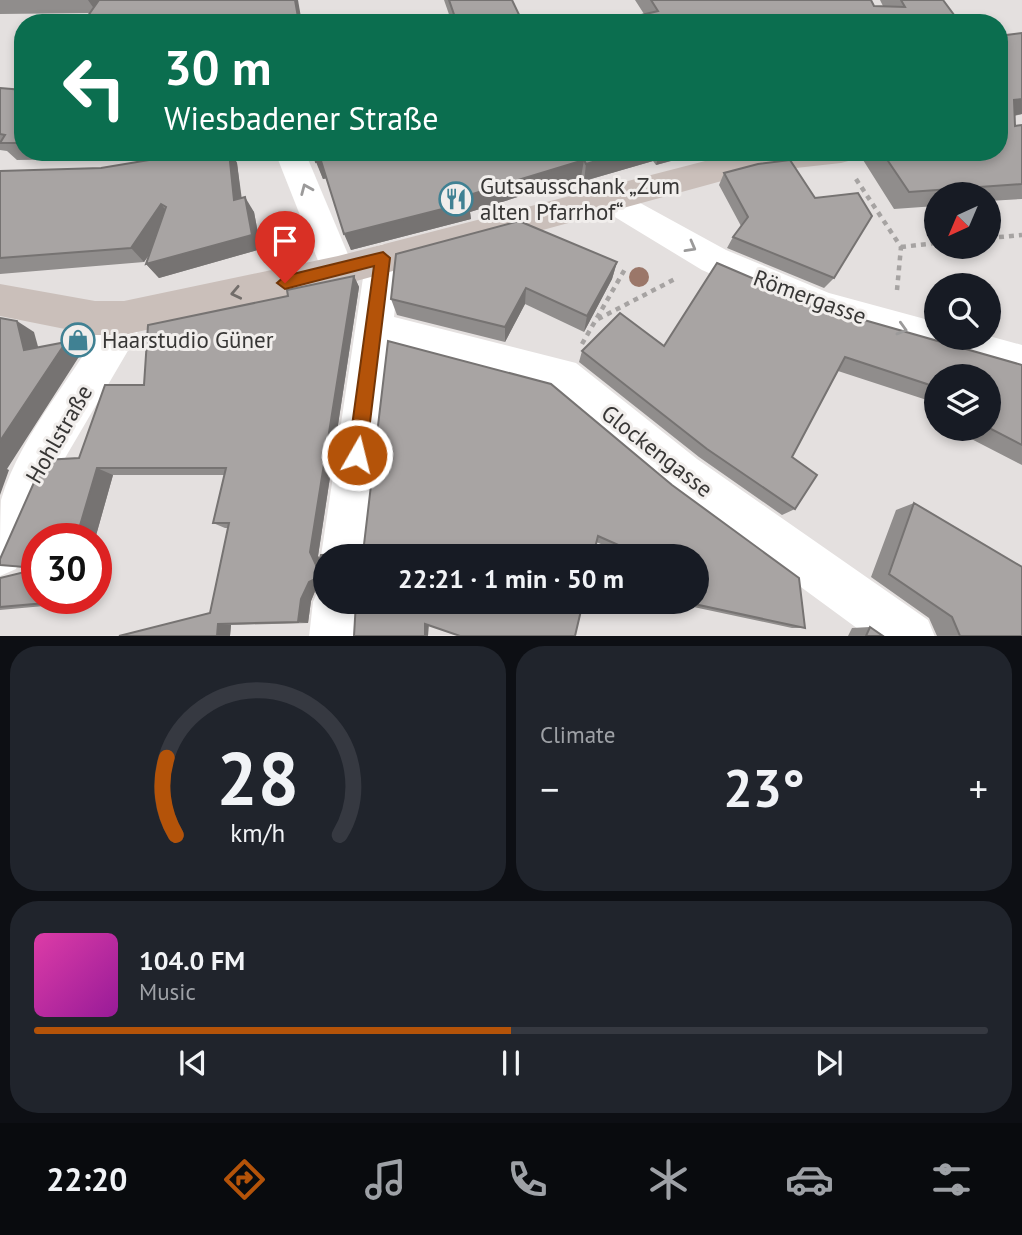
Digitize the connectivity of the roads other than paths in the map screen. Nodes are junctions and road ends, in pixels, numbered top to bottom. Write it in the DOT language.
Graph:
graph roads {
  1 [pos="294,161"];
  2 [pos="751,161"];
  3 [pos="611,199"];
  4 [pos="383,258"];
  5 [pos="338,271"];
  6 [pos="0,300"];
  7 [pos="124,318"];
  8 [pos="374,328"];
  9 [pos="1022,362"];
  10 [pos="346,544"];
  11 [pos="0,553"];
  12 [pos="336,614"];
  13 [pos="333,636"];
  14 [pos="911,636"];
  5 -- 1 [label="street, one-way"];
  2 -- 3 [label="street"];
  3 -- 4 [label="street"];
  3 -- 9 [label="street, Römergasse, one-way"];
  4 -- 5 [label="street"];
  4 -- 8 [label="street"];
  5 -- 7 [label="street, one-way"];
  6 -- 7 [label="street"];
  7 -- 11 [label="street, Hohlstraße"];
  8 -- 10 [label="street"];
  8 -- 14 [label="street, Glockengasse"];
  12 -- 13 [label="street"];
}
